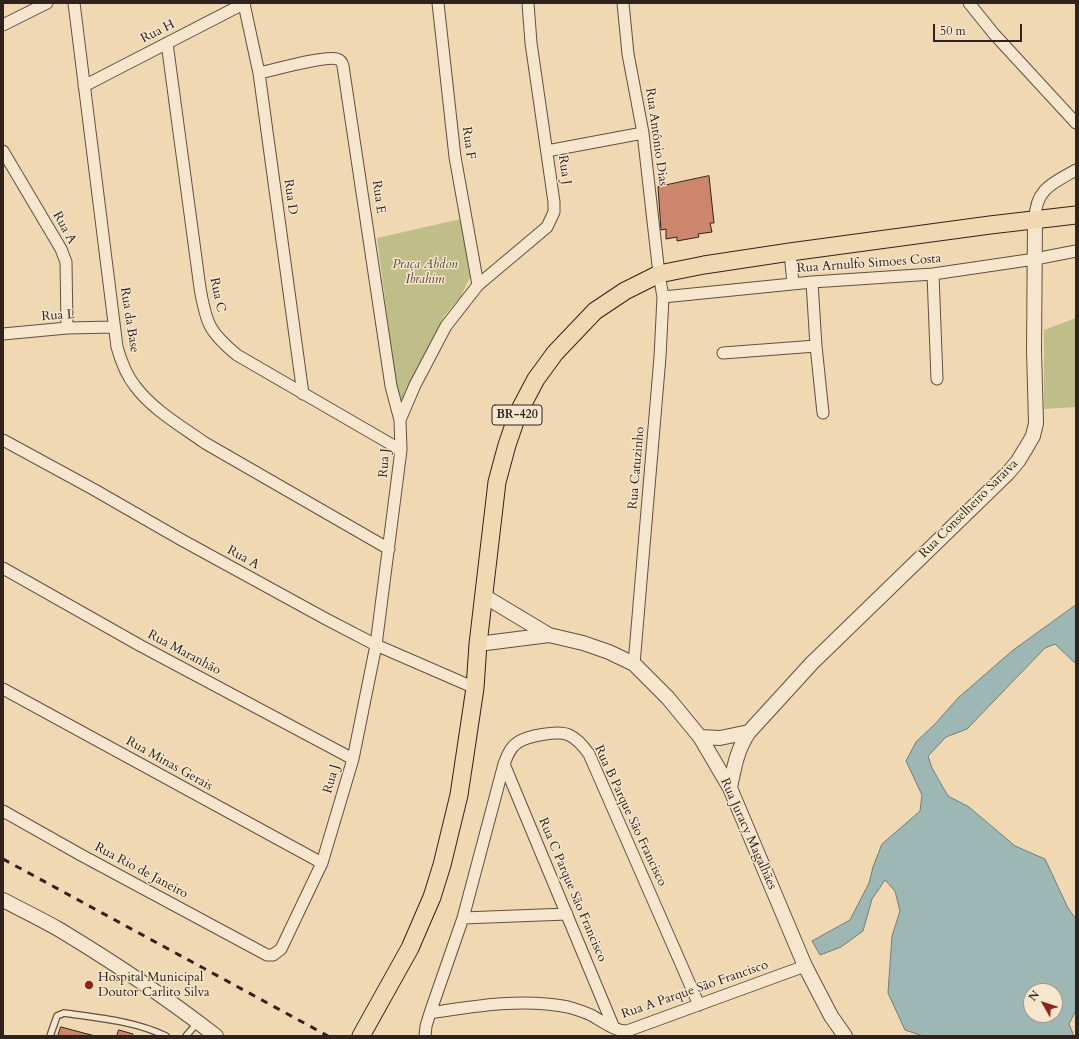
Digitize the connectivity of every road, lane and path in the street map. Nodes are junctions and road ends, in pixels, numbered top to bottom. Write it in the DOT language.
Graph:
graph roads {
  1 [pos="47,3"];
  2 [pos="74,3"];
  3 [pos="245,3"];
  4 [pos="438,3"];
  5 [pos="528,3"];
  6 [pos="623,3"];
  7 [pos="969,3"];
  8 [pos="3,25"];
  9 [pos="167,42"];
  10 [pos="259,73"];
  11 [pos="84,86"];
  12 [pos="1076,123"];
  13 [pos="643,133"];
  14 [pos="3,151"];
  15 [pos="547,151"];
  16 [pos="1076,170"];
  17 [pos="1076,215"];
  18 [pos="1035,220"];
  19 [pos="1076,251"];
  20 [pos="790,252"];
  21 [pos="1035,259"];
  22 [pos="659,274"];
  23 [pos="933,274"];
  24 [pos="812,282"];
  25 [pos="793,284"];
  26 [pos="478,285"];
  27 [pos="663,297"];
  28 [pos="114,327"];
  29 [pos="67,328"];
  30 [pos="3,334"];
  31 [pos="816,346"];
  32 [pos="723,353"];
  33 [pos="937,379"];
  34 [pos="304,394"];
  35 [pos="823,413"];
  36 [pos="400,420"];
  37 [pos="3,440"];
  38 [pos="401,450"];
  39 [pos="389,548"];
  40 [pos="3,568"];
  41 [pos="484,596"];
  42 [pos="549,634"];
  43 [pos="478,644"];
  44 [pos="376,645"];
  45 [pos="634,664"];
  46 [pos="475,688"];
  47 [pos="3,689"];
  48 [pos="748,732"];
  49 [pos="700,737"];
  50 [pos="353,759"];
  51 [pos="504,764"];
  52 [pos="730,788"];
  53 [pos="3,811"];
  54 [pos="322,863"];
  55 [pos="3,900"];
  56 [pos="567,914"];
  57 [pos="463,918"];
  58 [pos="267,955"];
  59 [pos="805,966"];
  60 [pos="699,1005"];
  61 [pos="430,1013"];
  62 [pos="198,1022"];
  63 [pos="614,1028"];
  64 [pos="50,1036"];
  65 [pos="166,1036"];
  66 [pos="186,1036"];
  67 [pos="216,1036"];
  68 [pos="361,1036"];
  69 [pos="425,1036"];
  70 [pos="845,1036"];
  1 -- 8 [label="street"];
  2 -- 11 [label="street, Rua da Base"];
  3 -- 9 [label="street, Rua H"];
  3 -- 10 [label="street, Rua D"];
  4 -- 26 [label="street, Rua F"];
  5 -- 15 [label="street, Rua J"];
  6 -- 13 [label="street, Rua Antônio Dias"];
  7 -- 12 [label="street"];
  9 -- 11 [label="street, Rua H"];
  9 -- 34 [label="street, Rua C"];
  10 -- 34 [label="street, Rua D"];
  10 -- 36 [label="street, Rua E"];
  11 -- 28 [label="street, Rua da Base"];
  13 -- 15 [label="street"];
  13 -- 22 [label="street, Rua Antônio Dias"];
  14 -- 29 [label="street, Rua A"];
  15 -- 26 [label="street, Rua J"];
  16 -- 18 [label="street"];
  17 -- 18 [label="main road, BR-420"];
  18 -- 20 [label="main road, BR-420"];
  18 -- 21 [label="street, Rua Conselheiro Saraiva"];
  19 -- 21 [label="street, Rua Arnulfo Simoes Costa"];
  20 -- 22 [label="main road, BR-420"];
  20 -- 25 [label="street"];
  21 -- 23 [label="street, Rua Arnulfo Simoes Costa"];
  21 -- 48 [label="street, Rua Conselheiro Saraiva"];
  22 -- 27 [label="street, Rua Catuzinho"];
  22 -- 41 [label="main road, BR-420"];
  23 -- 24 [label="street, Rua Arnulfo Simoes Costa"];
  23 -- 33 [label="street"];
  24 -- 25 [label="street, Rua Arnulfo Simoes Costa"];
  24 -- 31 [label="street"];
  25 -- 27 [label="street, Rua Arnulfo Simoes Costa"];
  26 -- 36 [label="street, Rua J"];
  27 -- 45 [label="street, Rua Catuzinho"];
  28 -- 29 [label="street, Rua L"];
  28 -- 39 [label="street, Rua da Base"];
  29 -- 30 [label="street, Rua L"];
  31 -- 32 [label="street"];
  31 -- 35 [label="street"];
  34 -- 38 [label="street, Rua C"];
  36 -- 38 [label="street, Rua J"];
  37 -- 44 [label="street, Rua A"];
  38 -- 39 [label="street, Rua J"];
  39 -- 44 [label="street, Rua J"];
  40 -- 50 [label="street, Rua Maranhão"];
  41 -- 42 [label="street"];
  41 -- 43 [label="main road, BR-420"];
  42 -- 43 [label="street"];
  42 -- 45 [label="street, Rua Juracy Magalhães"];
  43 -- 46 [label="main road, BR-420"];
  44 -- 46 [label="street, Rua A"];
  44 -- 50 [label="street, Rua J"];
  45 -- 49 [label="street, Rua Juracy Magalhães"];
  46 -- 68 [label="main road, BR-420"];
  47 -- 54 [label="street, Rua Minas Gerais"];
  48 -- 49 [label="street"];
  48 -- 52 [label="street, Rua Conselheiro Saraiva"];
  49 -- 52 [label="street, Rua Juracy Magalhães"];
  50 -- 54 [label="street, Rua J"];
  51 -- 56 [label="street, Rua C Parque São Francisco"];
  51 -- 57 [label="street, Rua B Parque São Francisco"];
  51 -- 60 [label="street, Rua B Parque São Francisco"];
  52 -- 59 [label="street, Rua Juracy Magalhães"];
  53 -- 58 [label="street, Rua Rio de Janeiro"];
  54 -- 58 [label="street, Rua J"];
  55 -- 62 [label="street"];
  56 -- 57 [label="street"];
  56 -- 63 [label="street, Rua C Parque São Francisco"];
  57 -- 61 [label="street, Rua B Parque São Francisco"];
  59 -- 60 [label="street, Rua A Parque São Francisco"];
  59 -- 70 [label="street, Rua Juracy Magalhães"];
  60 -- 63 [label="street, Rua A Parque São Francisco"];
  61 -- 63 [label="street, Rua A Parque São Francisco"];
  61 -- 69 [label="street, Rua B Parque São Francisco"];
  62 -- 66 [label="lane"];
  62 -- 67 [label="street"];
  64 -- 65 [label="lane"];
}
